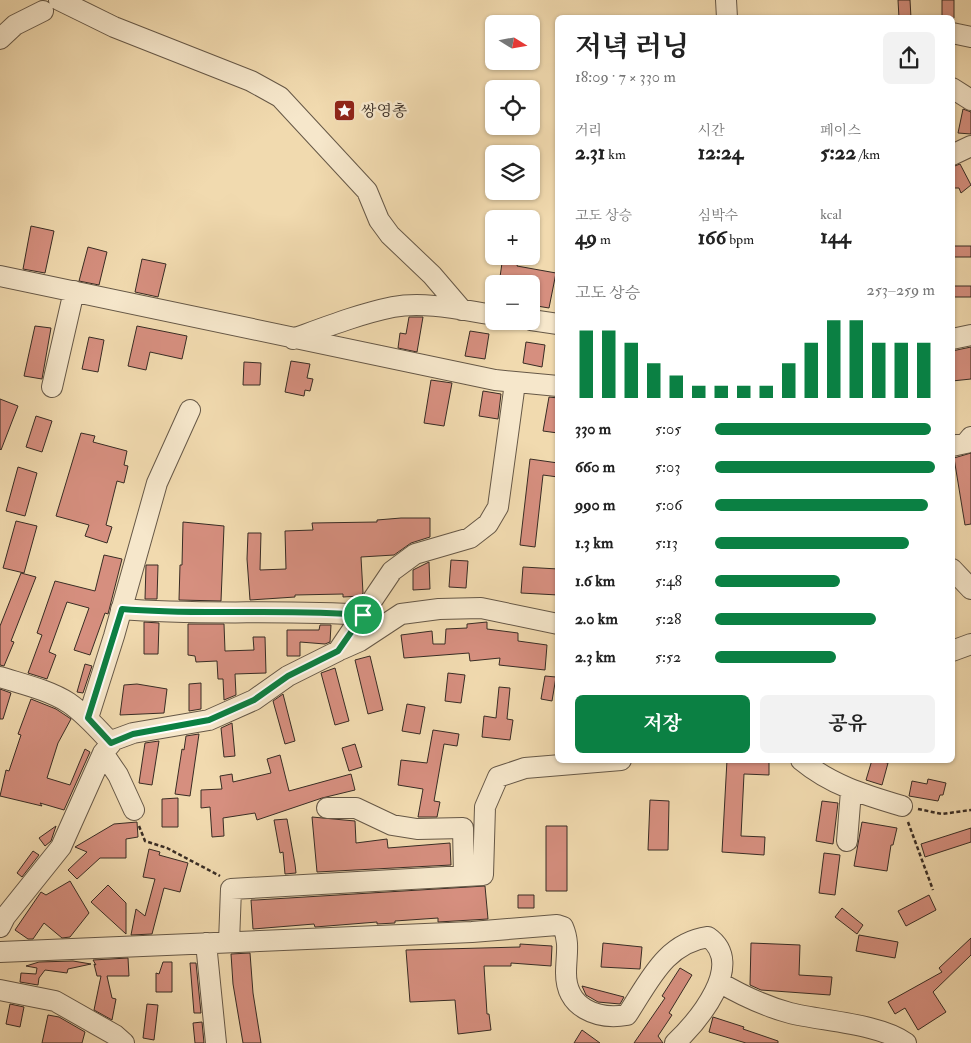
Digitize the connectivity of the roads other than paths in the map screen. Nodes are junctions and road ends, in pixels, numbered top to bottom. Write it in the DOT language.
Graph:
graph roads {
  1 [pos="60,0"];
  2 [pos="726,0"];
  3 [pos="43,11"];
  4 [pos="726,15"];
  5 [pos="955,34"];
  6 [pos="971,37"];
  7 [pos="0,39"];
  8 [pos="955,90"];
  9 [pos="971,100"];
  10 [pos="971,146"];
  11 [pos="955,154"];
  12 [pos="0,276"];
  13 [pos="74,291"];
  14 [pos="462,310"];
  15 [pos="485,314"];
  16 [pos="540,321"];
  17 [pos="555,324"];
  18 [pos="971,336"];
  19 [pos="293,339"];
  20 [pos="955,339"];
  21 [pos="515,383"];
  22 [pos="555,386"];
  23 [pos="52,387"];
  24 [pos="190,410"];
  25 [pos="971,437"];
  26 [pos="955,445"];
  27 [pos="955,572"];
  28 [pos="971,589"];
  29 [pos="122,609"];
  30 [pos="363,615"];
  31 [pos="555,623"];
  32 [pos="971,644"];
  33 [pos="955,650"];
  34 [pos="338,651"];
  35 [pos="0,677"];
  36 [pos="88,718"];
  37 [pos="107,748"];
  38 [pos="585,763"];
  39 [pos="805,763"];
  40 [pos="852,791"];
  41 [pos="902,806"];
  42 [pos="327,808"];
  43 [pos="134,810"];
  44 [pos="847,841"];
  45 [pos="464,876"];
  46 [pos="0,928"];
  47 [pos="206,942"];
  48 [pos="229,942"];
  49 [pos="0,952"];
  50 [pos="719,982"];
  51 [pos="0,990"];
  52 [pos="124,1043"];
  53 [pos="216,1043"];
  54 [pos="675,1043"];
  55 [pos="906,1043"];
  1 -- 14 [label="street"];
  2 -- 4 [label="street"];
  3 -- 7 [label="street"];
  5 -- 6 [label="street"];
  8 -- 9 [label="street"];
  10 -- 11 [label="street"];
  12 -- 13 [label="street"];
  13 -- 19 [label="street"];
  13 -- 23 [label="street"];
  14 -- 15 [label="street"];
  14 -- 19 [label="street"];
  16 -- 17 [label="street"];
  18 -- 20 [label="street"];
  19 -- 21 [label="street"];
  21 -- 22 [label="street"];
  21 -- 30 [label="street"];
  24 -- 29 [label="street"];
  25 -- 26 [label="street"];
  27 -- 28 [label="street"];
  29 -- 30 [label="street"];
  29 -- 36 [label="street"];
  30 -- 34 [label="street"];
  31 -- 34 [label="street"];
  32 -- 33 [label="street"];
  34 -- 37 [label="street"];
  35 -- 36 [label="street"];
  36 -- 37 [label="street"];
  37 -- 43 [label="street"];
  37 -- 46 [label="street"];
  38 -- 45 [label="street"];
  39 -- 40 [label="street"];
  40 -- 41 [label="street"];
  40 -- 44 [label="street"];
  42 -- 45 [label="street"];
  45 -- 48 [label="street"];
  47 -- 48 [label="street"];
  47 -- 49 [label="street"];
  47 -- 53 [label="street"];
  48 -- 50 [label="street"];
  50 -- 54 [label="street"];
  50 -- 55 [label="street"];
  51 -- 52 [label="street"];
}
